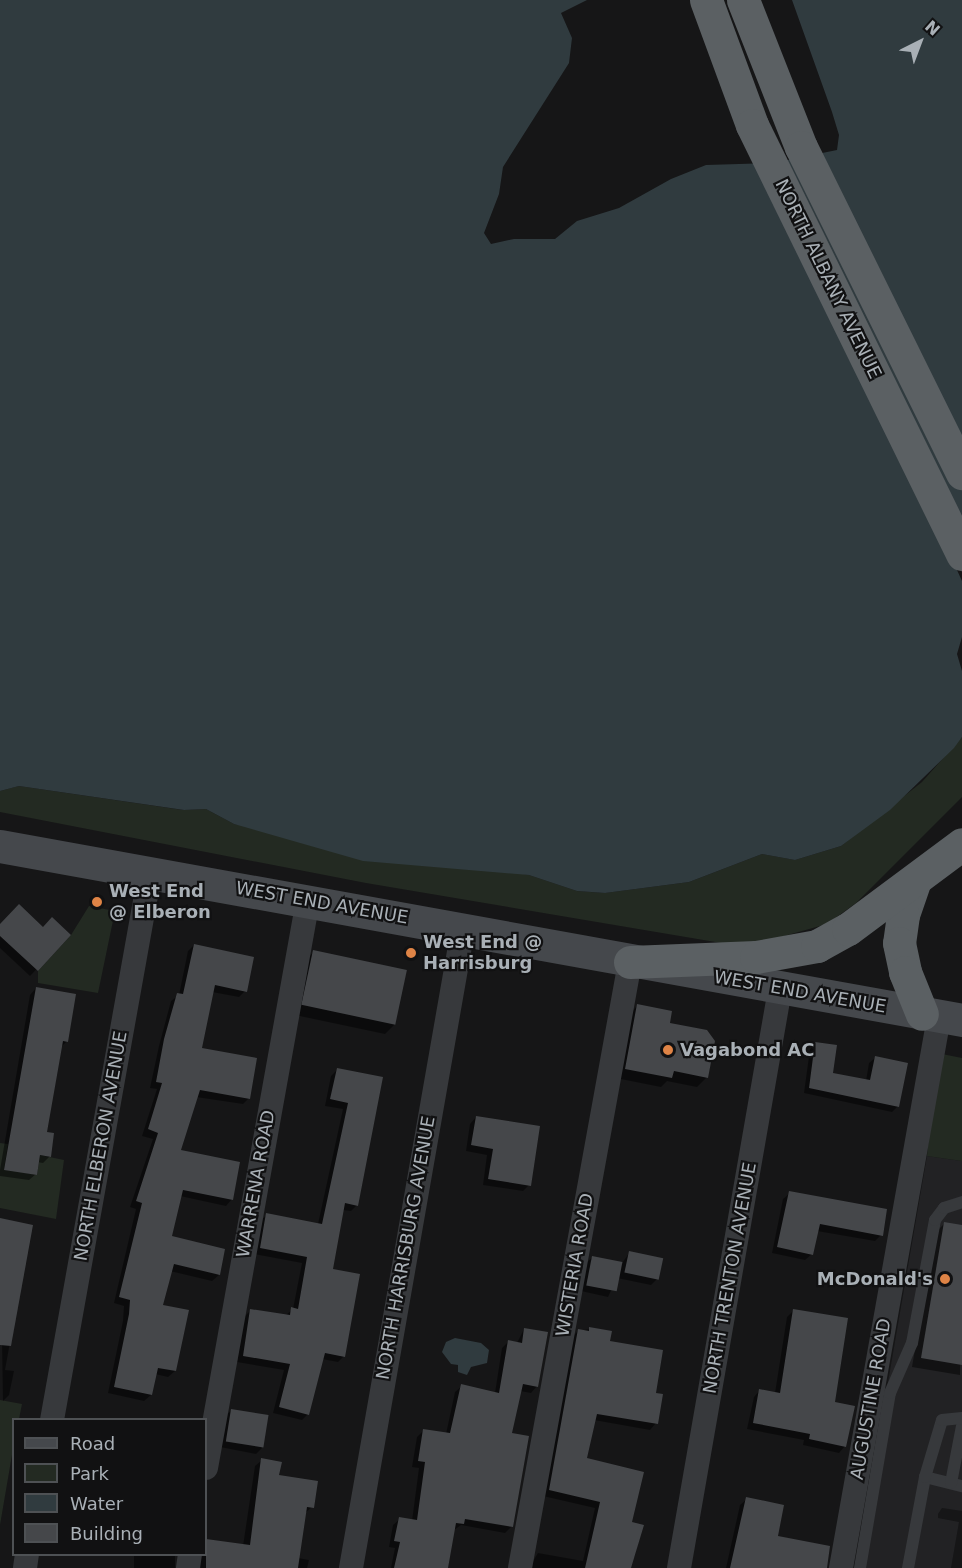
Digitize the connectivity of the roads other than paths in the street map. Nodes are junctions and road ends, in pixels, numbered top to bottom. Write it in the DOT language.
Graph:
graph roads {
  1 [pos="706,0"];
  2 [pos="743,0"];
  3 [pos="962,472"];
  4 [pos="962,554"];
  5 [pos="962,844"];
  6 [pos="0,846"];
  7 [pos="150,873"];
  8 [pos="915,880"];
  9 [pos="308,900"];
  10 [pos="463,929"];
  11 [pos="630,962"];
  12 [pos="780,989"];
  13 [pos="941,1017"];
  14 [pos="962,1202"];
  15 [pos="51,1418"];
  16 [pos="962,1418"];
  17 [pos="962,1426"];
  18 [pos="207,1462"];
  19 [pos="925,1477"];
  20 [pos="956,1485"];
  21 [pos="351,1568"];
  22 [pos="520,1568"];
  23 [pos="678,1568"];
  24 [pos="841,1568"];
  25 [pos="860,1568"];
  26 [pos="908,1568"];
  1 -- 4 [label="highway, NORTH ALBANY AVENUE"];
  2 -- 3 [label="highway, NORTH ALBANY AVENUE"];
  5 -- 8 [label="highway"];
  6 -- 7 [label="main road, WEST END AVENUE"];
  7 -- 9 [label="main road, WEST END AVENUE"];
  7 -- 15 [label="street, NORTH ELBERON AVENUE"];
  8 -- 11 [label="highway"];
  8 -- 13 [label="highway"];
  9 -- 10 [label="main road, WEST END AVENUE"];
  9 -- 18 [label="street, WARRENA ROAD"];
  10 -- 11 [label="main road, WEST END AVENUE"];
  10 -- 21 [label="street, NORTH HARRISBURG AVENUE"];
  11 -- 12 [label="main road, WEST END AVENUE"];
  11 -- 22 [label="street, WISTERIA ROAD"];
  12 -- 13 [label="main road, WEST END AVENUE"];
  12 -- 23 [label="street, NORTH TRENTON AVENUE"];
  13 -- 24 [label="street, AUGUSTINE ROAD"];
  14 -- 25 [label="lane"];
  16 -- 19 [label="lane"];
  17 -- 20 [label="lane"];
  19 -- 20 [label="lane"];
  19 -- 26 [label="lane"];
}
